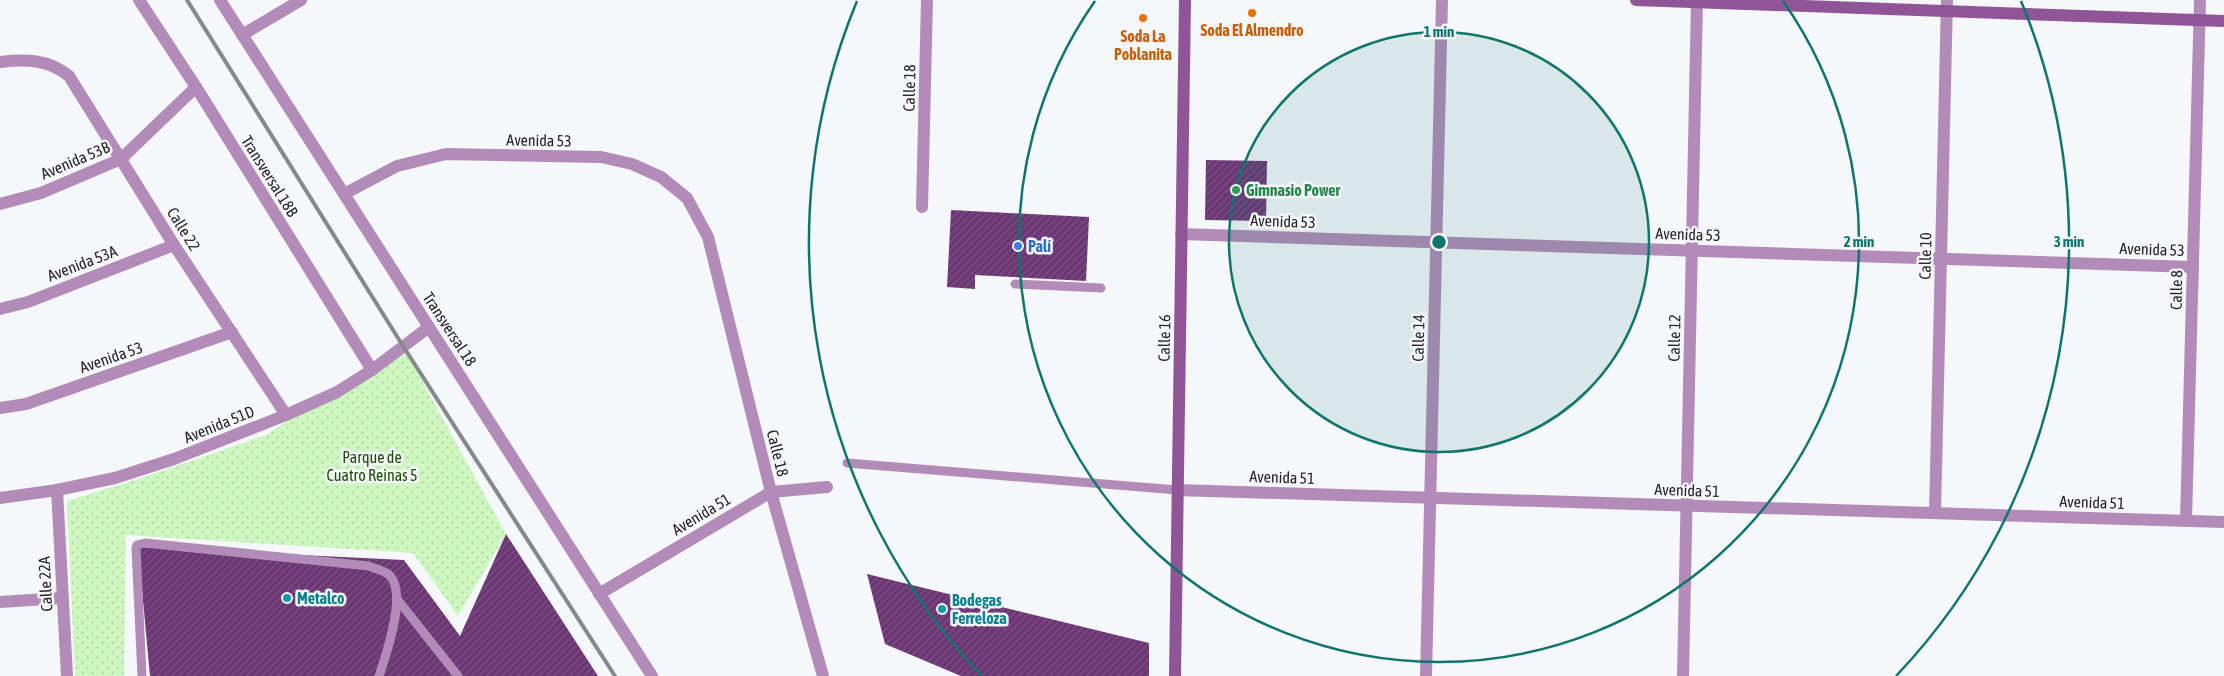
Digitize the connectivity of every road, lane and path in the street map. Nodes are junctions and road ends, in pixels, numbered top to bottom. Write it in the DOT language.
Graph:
graph roads {
  1 [pos="138,0"];
  2 [pos="220,0"];
  3 [pos="301,0"];
  4 [pos="927,0"];
  5 [pos="1185,0"];
  6 [pos="1442,0"];
  7 [pos="1636,0"];
  8 [pos="2200,0"];
  9 [pos="1697,1"];
  10 [pos="1947,6"];
  11 [pos="2199,20"];
  12 [pos="2224,22"];
  13 [pos="242,35"];
  14 [pos="0,62"];
  15 [pos="196,86"];
  16 [pos="121,158"];
  17 [pos="344,194"];
  18 [pos="0,204"];
  19 [pos="922,206"];
  20 [pos="1182,234"];
  21 [pos="708,237"];
  22 [pos="1436,242"];
  23 [pos="174,245"];
  24 [pos="1692,251"];
  25 [pos="1941,259"];
  26 [pos="2192,267"];
  27 [pos="1015,284"];
  28 [pos="1101,288"];
  29 [pos="0,309"];
  30 [pos="429,327"];
  31 [pos="232,332"];
  32 [pos="372,370"];
  33 [pos="0,408"];
  34 [pos="286,415"];
  35 [pos="847,463"];
  36 [pos="827,488"];
  37 [pos="57,490"];
  38 [pos="1178,490"];
  39 [pos="771,492"];
  40 [pos="0,498"];
  41 [pos="1430,498"];
  42 [pos="1686,506"];
  43 [pos="1935,513"];
  44 [pos="2186,521"];
  45 [pos="2224,522"];
  46 [pos="599,594"];
  47 [pos="62,598"];
  48 [pos="397,599"];
  49 [pos="0,602"];
  50 [pos="67,676"];
  51 [pos="142,676"];
  52 [pos="379,676"];
  53 [pos="458,676"];
  54 [pos="652,676"];
  55 [pos="823,676"];
  56 [pos="1174,676"];
  57 [pos="1426,676"];
  58 [pos="1683,676"];
  1 -- 15 [label="street, Transversal 18B"];
  2 -- 13 [label="street, Transversal 18"];
  3 -- 13 [label="street"];
  4 -- 19 [label="street, Calle 18"];
  5 -- 20 [label="street, Calle 16"];
  6 -- 22 [label="street, Calle 14"];
  7 -- 9 [label="street"];
  8 -- 11 [label="street, Calle 8"];
  9 -- 10 [label="street"];
  9 -- 24 [label="street, Calle 12"];
  10 -- 11 [label="street"];
  10 -- 25 [label="street, Calle 10"];
  11 -- 12 [label="street"];
  11 -- 26 [label="street, Calle 8"];
  13 -- 17 [label="street, Transversal 18"];
  14 -- 16 [label="street, Calle 22"];
  15 -- 16 [label="street, Avenida 53B"];
  15 -- 32 [label="street, Transversal 18B"];
  16 -- 18 [label="street, Avenida 53B"];
  16 -- 23 [label="street, Calle 22"];
  17 -- 21 [label="street, Avenida 53"];
  17 -- 30 [label="street, Transversal 18"];
  20 -- 22 [label="street, Avenida 53"];
  20 -- 38 [label="street, Calle 16"];
  21 -- 39 [label="street, Calle 18"];
  22 -- 24 [label="street, Avenida 53"];
  22 -- 41 [label="street, Calle 14"];
  23 -- 29 [label="street, Avenida 53A"];
  23 -- 31 [label="street, Calle 22"];
  24 -- 25 [label="street, Avenida 53"];
  24 -- 42 [label="street, Calle 12"];
  25 -- 26 [label="street, Avenida 53"];
  25 -- 43 [label="street, Calle 10"];
  26 -- 44 [label="street, Calle 8"];
  27 -- 28 [label="lane"];
  30 -- 32 [label="street, Avenida 51D"];
  30 -- 46 [label="street, Transversal 18"];
  31 -- 33 [label="street, Avenida 53"];
  31 -- 34 [label="street, Calle 22"];
  32 -- 34 [label="street, Avenida 51D"];
  34 -- 37 [label="street, Avenida 51D"];
  35 -- 38 [label="lane, Avenida 51"];
  36 -- 39 [label="street, Avenida 51"];
  37 -- 40 [label="street, Avenida 51D"];
  37 -- 47 [label="street, Calle 22A"];
  38 -- 41 [label="street, Avenida 51"];
  38 -- 56 [label="street, Calle 16"];
  39 -- 46 [label="street, Avenida 51"];
  39 -- 55 [label="street, Calle 18"];
  41 -- 42 [label="street, Avenida 51"];
  41 -- 57 [label="street, Calle 14"];
  42 -- 43 [label="street, Avenida 51"];
  42 -- 58 [label="street, Calle 12"];
  43 -- 44 [label="street, Avenida 51"];
  44 -- 45 [label="street, Avenida 51"];
  46 -- 54 [label="street, Transversal 18"];
  47 -- 49 [label="street"];
  47 -- 50 [label="street, Calle 22A"];
  48 -- 51 [label="lane"];
  48 -- 52 [label="lane"];
  48 -- 53 [label="lane"];
}
